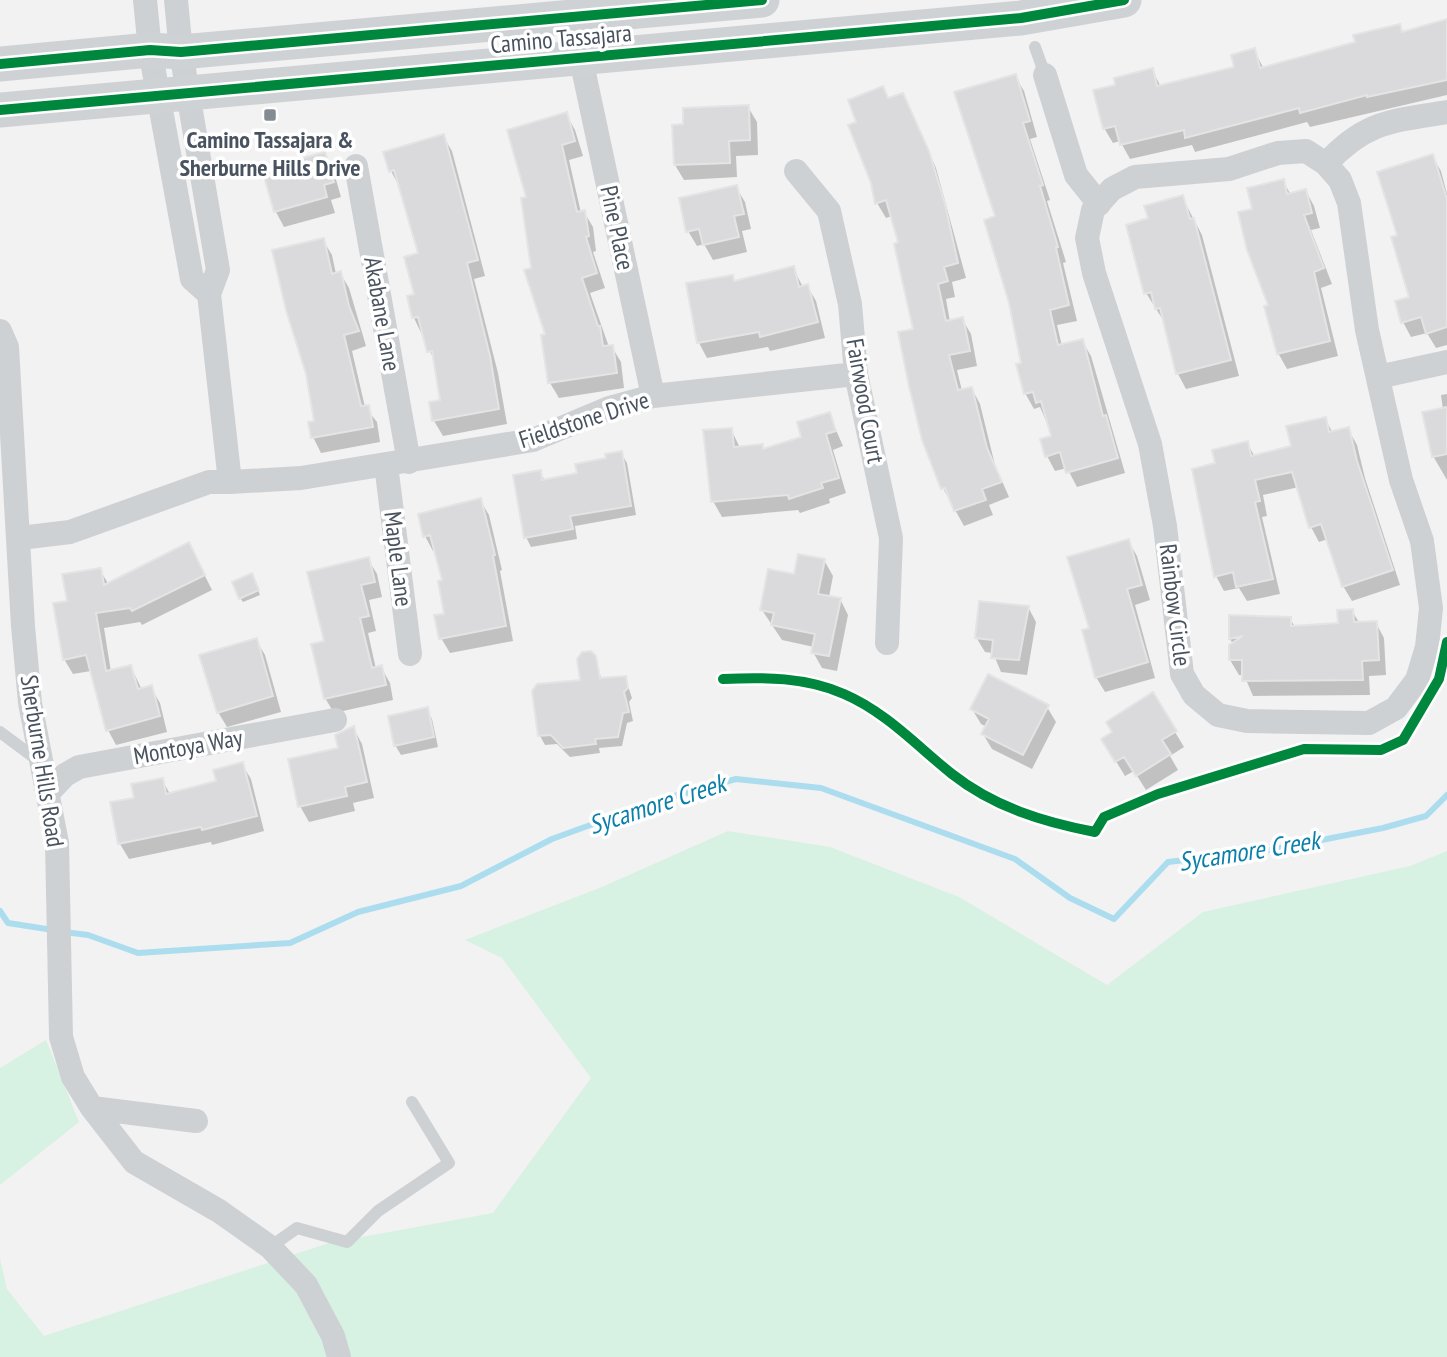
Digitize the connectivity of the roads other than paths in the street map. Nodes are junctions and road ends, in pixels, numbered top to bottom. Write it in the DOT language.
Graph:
graph roads {
  1 [pos="145,0"];
  2 [pos="176,0"];
  3 [pos="762,0"];
  4 [pos="1124,0"];
  5 [pos="1035,47"];
  6 [pos="165,51"];
  7 [pos="581,59"];
  8 [pos="0,64"];
  9 [pos="1045,75"];
  10 [pos="174,95"];
  11 [pos="0,110"];
  12 [pos="1447,112"];
  13 [pos="1326,164"];
  14 [pos="355,166"];
  15 [pos="796,171"];
  16 [pos="1099,204"];
  17 [pos="0,331"];
  18 [pos="1447,362"];
  19 [pos="856,374"];
  20 [pos="1378,377"];
  21 [pos="653,397"];
  22 [pos="397,464"];
  23 [pos="230,482"];
  24 [pos="20,538"];
  25 [pos="887,643"];
  26 [pos="410,653"];
  27 [pos="335,720"];
  28 [pos="0,732"];
  29 [pos="44,765"];
  30 [pos="49,792"];
  31 [pos="412,1102"];
  32 [pos="92,1108"];
  33 [pos="196,1121"];
  34 [pos="270,1247"];
  35 [pos="339,1357"];
  1 -- 6 [label="street"];
  2 -- 6 [label="street"];
  3 -- 6 [label="main road, Camino Tassajara"];
  4 -- 7 [label="main road, Camino Tassajara"];
  5 -- 9 [label="lane"];
  6 -- 8 [label="main road, Camino Tassajara"];
  6 -- 10 [label="street"];
  7 -- 10 [label="main road, Camino Tassajara"];
  7 -- 21 [label="street, Pine Place"];
  9 -- 16 [label="street"];
  10 -- 11 [label="main road, Camino Tassajara"];
  10 -- 23 [label="street"];
  12 -- 13 [label="street"];
  13 -- 16 [label="street"];
  13 -- 20 [label="street, Rainbow Circle"];
  14 -- 22 [label="street, Akabane Lane"];
  15 -- 19 [label="street, Fairwood Court"];
  16 -- 20 [label="street, Rainbow Circle"];
  17 -- 24 [label="street, Sherburne Hills Road"];
  18 -- 20 [label="street"];
  19 -- 21 [label="street, Fieldstone Drive"];
  19 -- 25 [label="street, Fairwood Court"];
  21 -- 22 [label="street, Fieldstone Drive"];
  22 -- 23 [label="street, Fieldstone Drive"];
  22 -- 26 [label="street, Maple Lane"];
  23 -- 24 [label="street"];
  24 -- 29 [label="street, Sherburne Hills Road"];
  27 -- 30 [label="street, Montoya Way"];
  28 -- 29 [label="lane"];
  29 -- 30 [label="street, Sherburne Hills Road"];
  30 -- 32 [label="street, Sherburne Hills Road"];
  31 -- 34 [label="lane"];
  32 -- 33 [label="street"];
  32 -- 34 [label="street, Sherburne Hills Road"];
  34 -- 35 [label="street, Sherburne Hills Road"];
}
